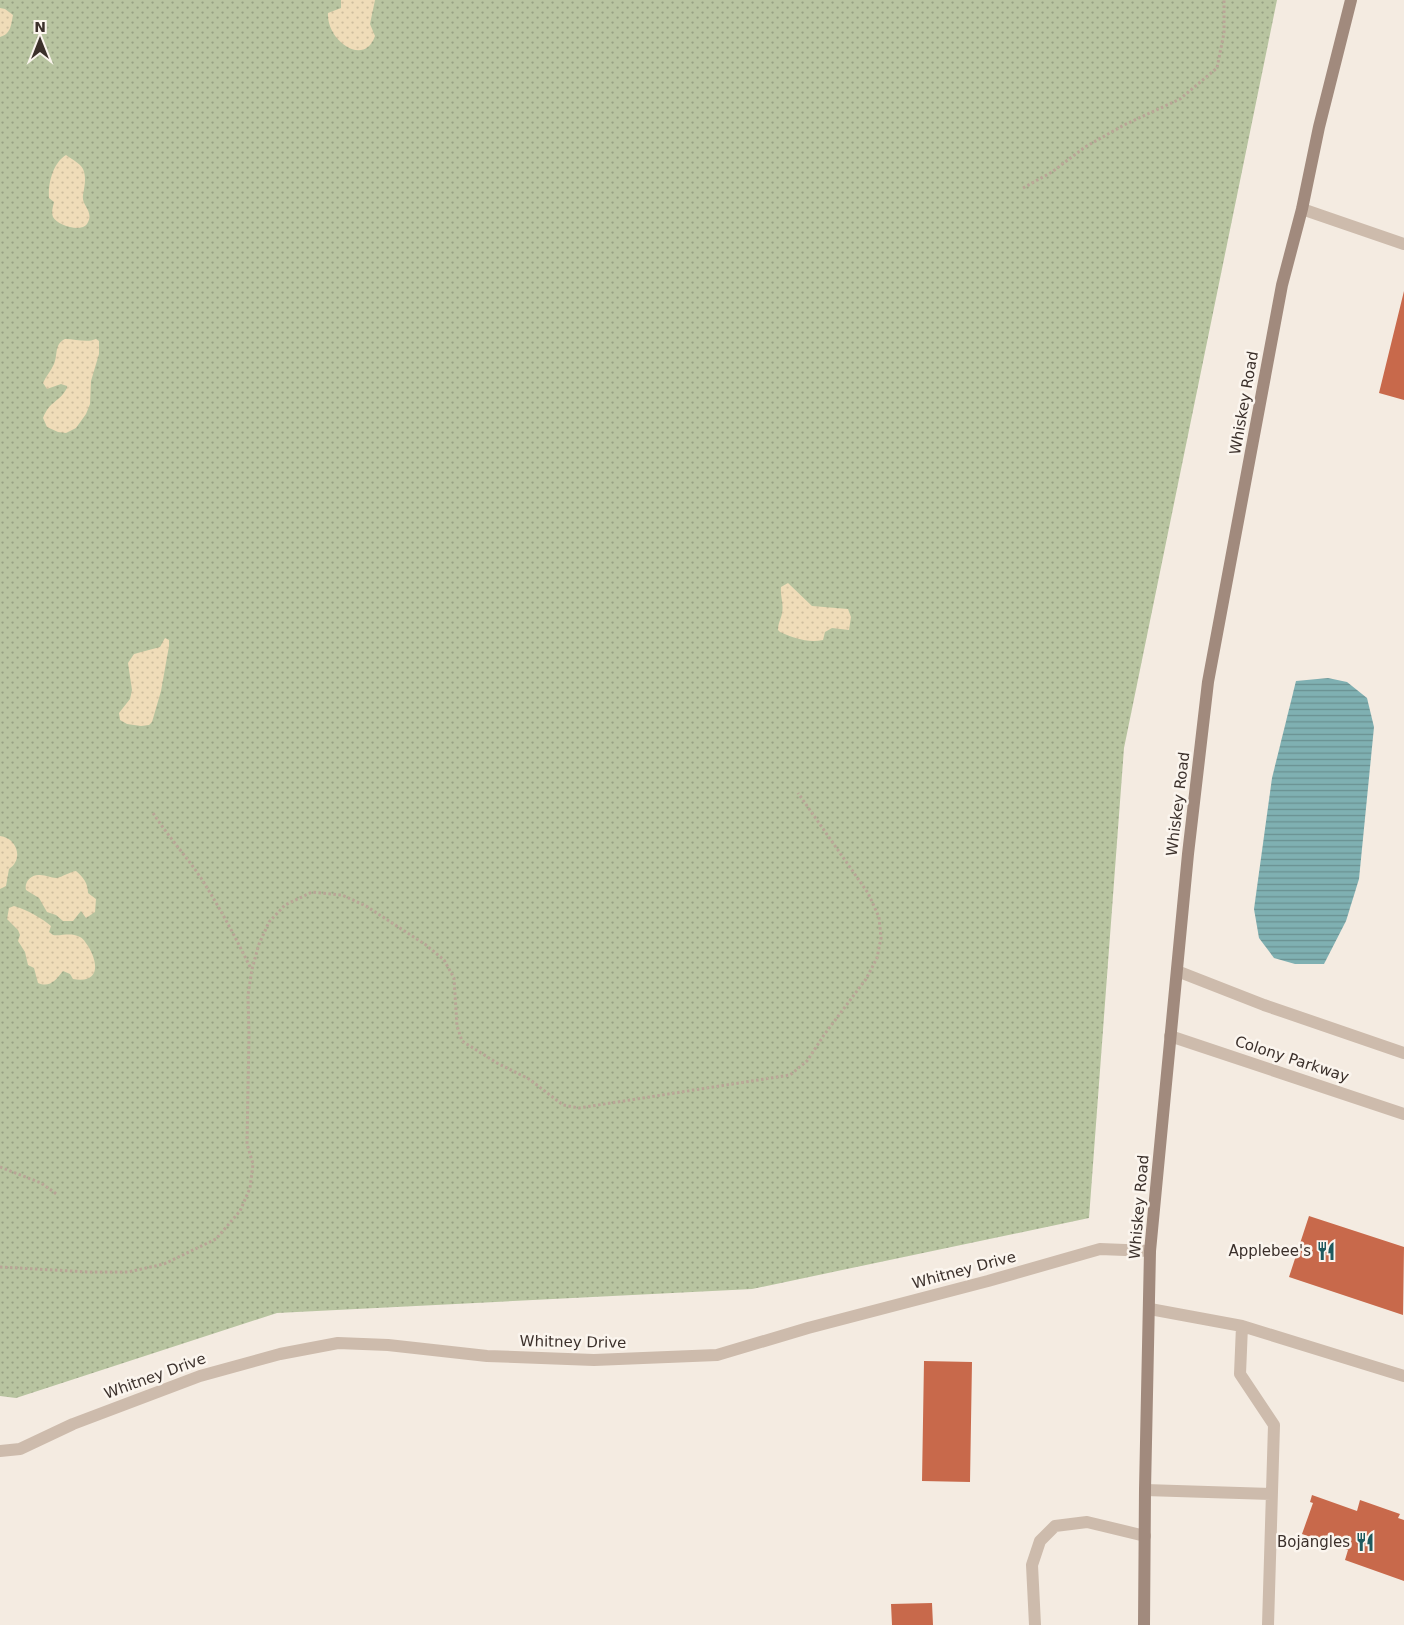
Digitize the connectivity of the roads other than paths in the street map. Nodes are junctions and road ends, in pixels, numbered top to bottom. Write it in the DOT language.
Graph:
graph roads {
  1 [pos="1352,0"];
  2 [pos="1302,209"];
  3 [pos="1404,244"];
  4 [pos="1177,971"];
  5 [pos="1170,1036"];
  6 [pos="1404,1053"];
  7 [pos="1404,1114"];
  8 [pos="1150,1251"];
  9 [pos="1150,1309"];
  10 [pos="1242,1326"];
  11 [pos="1404,1376"];
  12 [pos="0,1451"];
  13 [pos="1145,1490"];
  14 [pos="1271,1494"];
  15 [pos="1145,1536"];
  16 [pos="1036,1625"];
  17 [pos="1144,1625"];
  18 [pos="1268,1625"];
  1 -- 2 [label="main road, Whiskey Road"];
  2 -- 3 [label="street"];
  2 -- 4 [label="main road, Whiskey Road"];
  4 -- 5 [label="main road, Whiskey Road"];
  4 -- 6 [label="street"];
  5 -- 7 [label="street, Colony Parkway"];
  5 -- 8 [label="main road, Whiskey Road"];
  8 -- 9 [label="main road, Whiskey Road"];
  8 -- 12 [label="street, Whitney Drive"];
  9 -- 10 [label="street"];
  9 -- 13 [label="main road, Whiskey Road"];
  10 -- 11 [label="street"];
  10 -- 14 [label="street"];
  13 -- 14 [label="street"];
  13 -- 15 [label="main road, Whiskey Road"];
  14 -- 18 [label="street"];
  15 -- 16 [label="street"];
  15 -- 17 [label="main road, Whiskey Road"];
}
